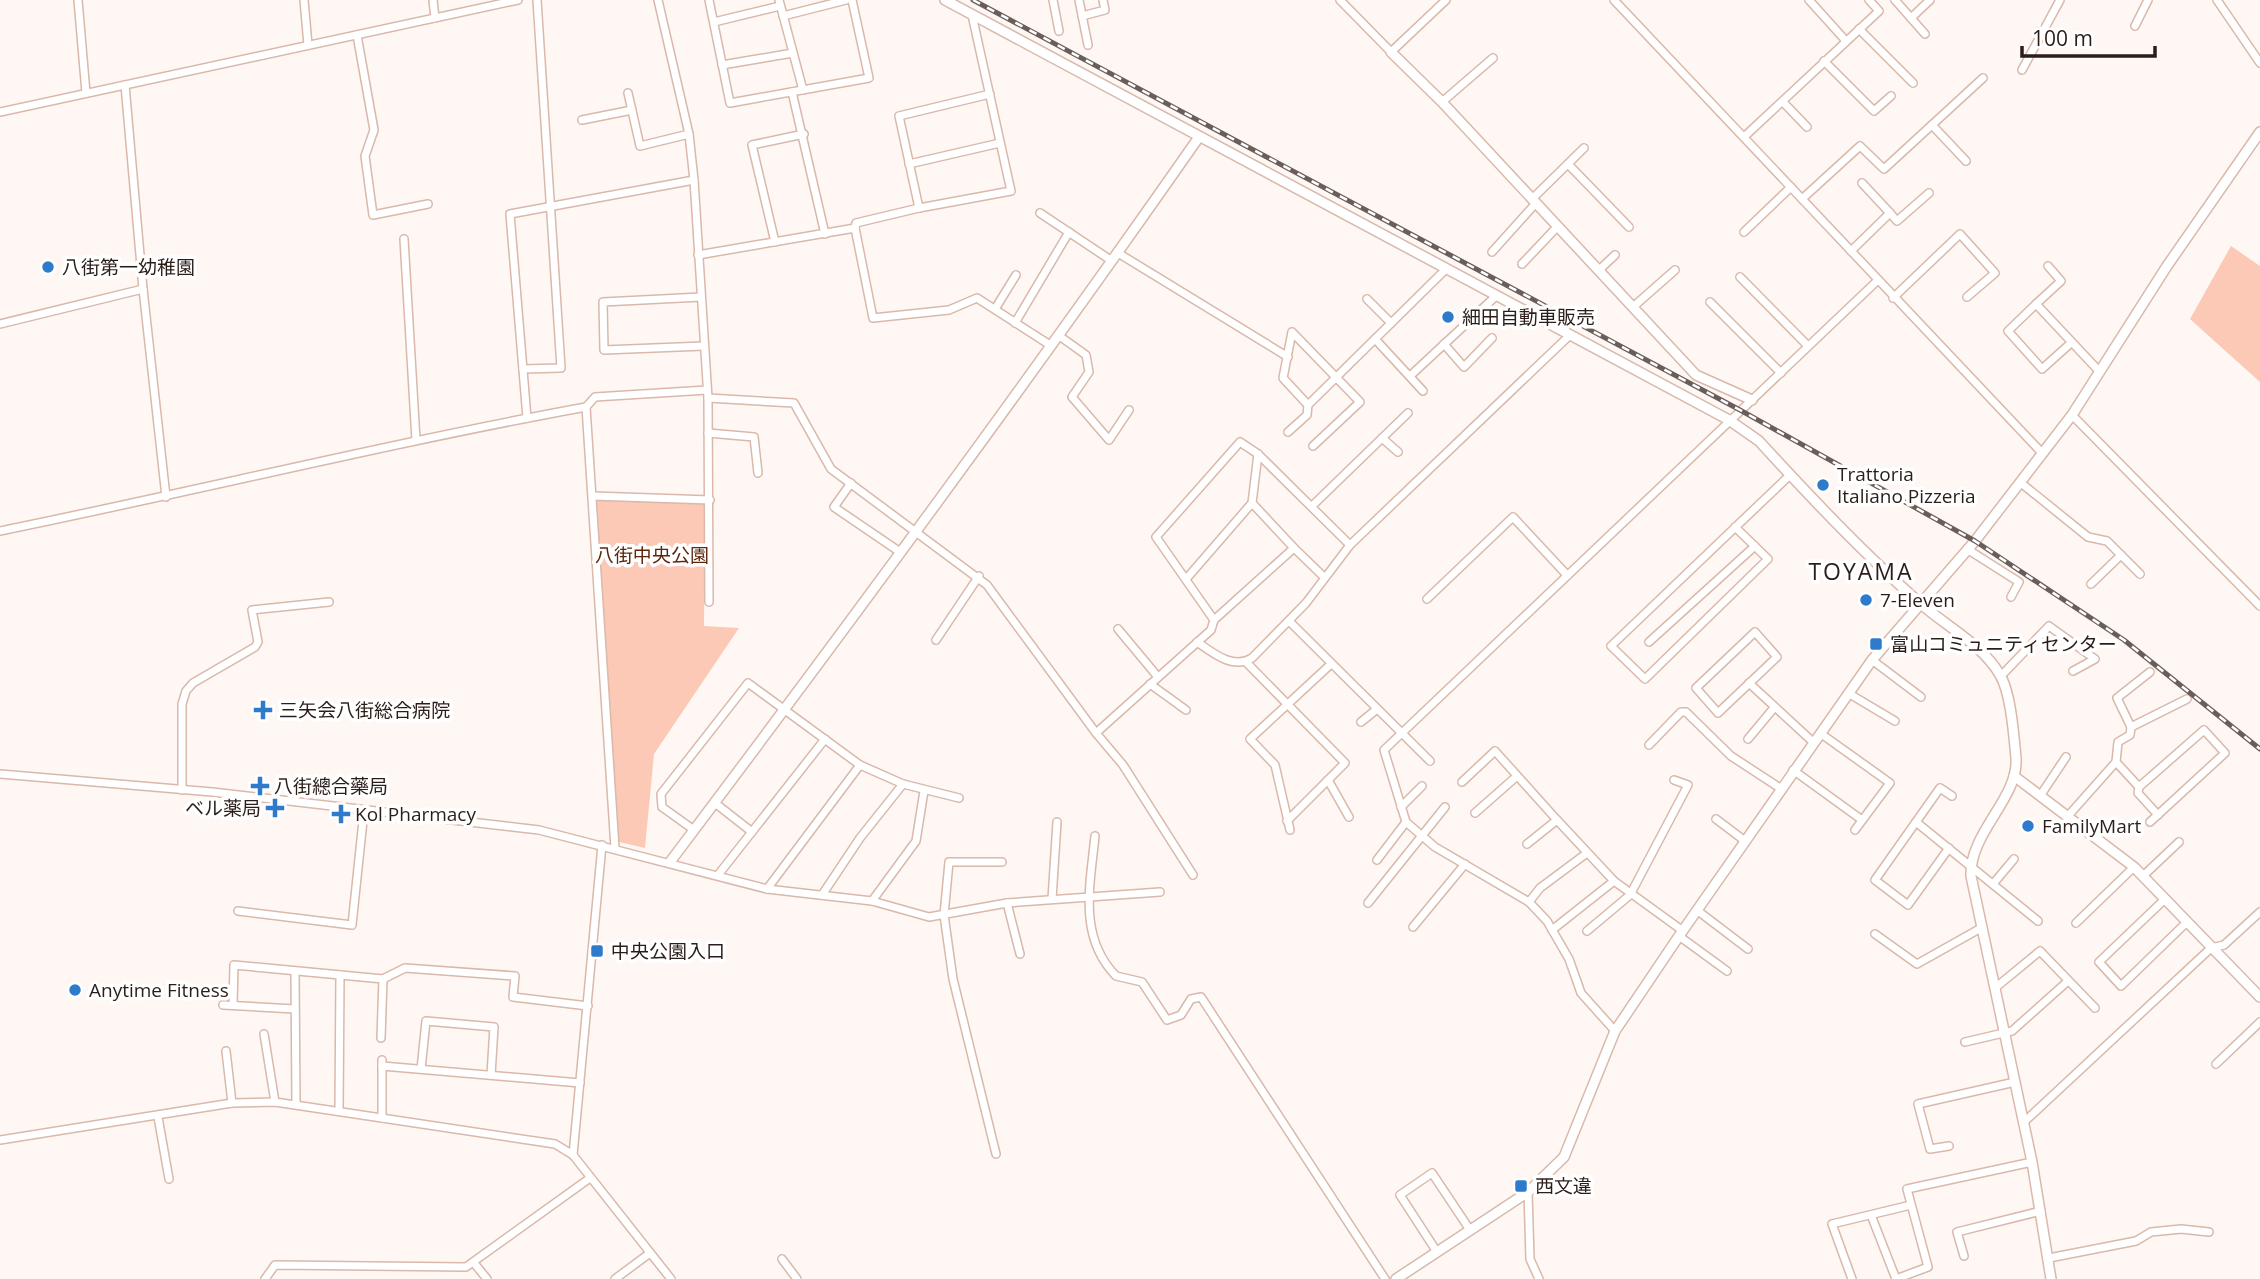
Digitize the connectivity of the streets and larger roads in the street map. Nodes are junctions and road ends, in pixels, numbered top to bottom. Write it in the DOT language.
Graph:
graph roads {
  1 [pos="78,0"];
  2 [pos="304,0"];
  3 [pos="433,0"];
  4 [pos="518,0"];
  5 [pos="537,0"];
  6 [pos="658,0"];
  7 [pos="709,0"];
  8 [pos="846,0"];
  9 [pos="852,0"];
  10 [pos="945,0"];
  11 [pos="1053,0"];
  12 [pos="1079,0"];
  13 [pos="1103,0"];
  14 [pos="1340,0"];
  15 [pos="1446,0"];
  16 [pos="1614,0"];
  17 [pos="1809,0"];
  18 [pos="1895,0"];
  19 [pos="1930,0"];
  20 [pos="2060,0"];
  21 [pos="2148,0"];
  22 [pos="2217,0"];
  23 [pos="1875,2"];
  24 [pos="494,3"];
  25 [pos="780,3"];
  26 [pos="972,15"];
  27 [pos="783,16"];
  28 [pos="1082,16"];
  29 [pos="435,18"];
  30 [pos="1911,18"];
  31 [pos="714,22"];
  32 [pos="2135,26"];
  33 [pos="1859,29"];
  34 [pos="1059,31"];
  35 [pos="1925,34"];
  36 [pos="358,35"];
  37 [pos="1846,41"];
  38 [pos="308,45"];
  39 [pos="1088,46"];
  40 [pos="793,52"];
  41 [pos="1391,52"];
  42 [pos="1493,58"];
  43 [pos="1824,61"];
  44 [pos="2260,62"];
  45 [pos="722,65"];
  46 [pos="2022,70"];
  47 [pos="1983,78"];
  48 [pos="1913,83"];
  49 [pos="125,85"];
  50 [pos="803,90"];
  51 [pos="792,92"];
  52 [pos="86,93"];
  53 [pos="628,93"];
  54 [pos="990,94"];
  55 [pos="1891,96"];
  56 [pos="1442,102"];
  57 [pos="1783,102"];
  58 [pos="632,110"];
  59 [pos="0,112"];
  60 [pos="582,120"];
  61 [pos="1932,125"];
  62 [pos="1807,127"];
  63 [pos="2260,132"];
  64 [pos="689,134"];
  65 [pos="804,134"];
  66 [pos="1744,136"];
  67 [pos="1199,137"];
  68 [pos="1000,143"];
  69 [pos="1584,148"];
  70 [pos="1966,161"];
  71 [pos="909,164"];
  72 [pos="1568,164"];
  73 [pos="694,180"];
  74 [pos="1862,183"];
  75 [pos="1791,187"];
  76 [pos="1929,193"];
  77 [pos="1802,198"];
  78 [pos="1534,201"];
  79 [pos="428,204"];
  80 [pos="552,204"];
  81 [pos="919,208"];
  82 [pos="1040,212"];
  83 [pos="1890,213"];
  84 [pos="1558,226"];
  85 [pos="1629,227"];
  86 [pos="855,228"];
  87 [pos="1069,232"];
  88 [pos="1744,232"];
  89 [pos="825,233"];
  90 [pos="404,239"];
  91 [pos="775,242"];
  92 [pos="1852,251"];
  93 [pos="1493,252"];
  94 [pos="1118,253"];
  95 [pos="698,255"];
  96 [pos="1615,255"];
  97 [pos="1112,261"];
  98 [pos="1522,264"];
  99 [pos="2048,266"];
  100 [pos="1446,269"];
  101 [pos="1599,270"];
  102 [pos="1675,270"];
  103 [pos="1016,275"];
  104 [pos="1740,277"];
  105 [pos="1877,281"];
  106 [pos="143,289"];
  107 [pos="1496,296"];
  108 [pos="701,297"];
  109 [pos="1968,297"];
  110 [pos="1893,298"];
  111 [pos="1367,299"];
  112 [pos="1710,302"];
  113 [pos="2036,304"];
  114 [pos="1633,307"];
  115 [pos="995,309"];
  116 [pos="1016,323"];
  117 [pos="1391,323"];
  118 [pos="0,324"];
  119 [pos="1058,335"];
  120 [pos="1569,336"];
  121 [pos="1492,338"];
  122 [pos="1375,339"];
  123 [pos="2072,342"];
  124 [pos="1444,344"];
  125 [pos="1050,345"];
  126 [pos="704,346"];
  127 [pos="1808,346"];
  128 [pos="1288,357"];
  129 [pos="523,369"];
  130 [pos="2099,371"];
  131 [pos="1781,373"];
  132 [pos="1410,376"];
  133 [pos="1336,377"];
  134 [pos="1423,391"];
  135 [pos="707,394"];
  136 [pos="1752,400"];
  137 [pos="1308,405"];
  138 [pos="586,407"];
  139 [pos="1129,410"];
  140 [pos="1408,413"];
  141 [pos="2071,415"];
  142 [pos="527,418"];
  143 [pos="1729,420"];
  144 [pos="1288,432"];
  145 [pos="708,433"];
  146 [pos="1382,438"];
  147 [pos="416,440"];
  148 [pos="1313,446"];
  149 [pos="1398,452"];
  150 [pos="1258,454"];
  151 [pos="2043,454"];
  152 [pos="758,474"];
  153 [pos="1790,475"];
  154 [pos="2021,483"];
  155 [pos="851,484"];
  156 [pos="593,496"];
  157 [pos="166,497"];
  158 [pos="710,500"];
  159 [pos="1252,503"];
  160 [pos="1312,506"];
  161 [pos="1735,527"];
  162 [pos="917,530"];
  163 [pos="0,531"];
  164 [pos="1350,545"];
  165 [pos="1755,546"];
  166 [pos="1294,548"];
  167 [pos="1967,549"];
  168 [pos="900,552"];
  169 [pos="2122,555"];
  170 [pos="1566,574"];
  171 [pos="2140,574"];
  172 [pos="979,576"];
  173 [pos="1324,577"];
  174 [pos="1186,578"];
  175 [pos="2091,584"];
  176 [pos="2011,597"];
  177 [pos="1427,599"];
  178 [pos="329,602"];
  179 [pos="709,602"];
  180 [pos="1920,603"];
  181 [pos="2260,606"];
  182 [pos="1214,620"];
  183 [pos="1289,621"];
  184 [pos="1118,629"];
  185 [pos="936,640"];
  186 [pos="1198,642"];
  187 [pos="1650,642"];
  188 [pos="1872,660"];
  189 [pos="1246,662"];
  190 [pos="1331,663"];
  191 [pos="2073,671"];
  192 [pos="2150,672"];
  193 [pos="2001,676"];
  194 [pos="1158,677"];
  195 [pos="1749,683"];
  196 [pos="1150,684"];
  197 [pos="1848,694"];
  198 [pos="1921,697"];
  199 [pos="2187,699"];
  200 [pos="1287,704"];
  201 [pos="1377,709"];
  202 [pos="1773,709"];
  203 [pos="784,710"];
  204 [pos="1186,710"];
  205 [pos="1895,721"];
  206 [pos="1361,722"];
  207 [pos="2131,727"];
  208 [pos="1399,732"];
  209 [pos="1096,733"];
  210 [pos="1820,733"];
  211 [pos="1748,738"];
  212 [pos="825,739"];
  213 [pos="1813,743"];
  214 [pos="1650,746"];
  215 [pos="2066,757"];
  216 [pos="1430,761"];
  217 [pos="2116,762"];
  218 [pos="860,765"];
  219 [pos="1793,770"];
  220 [pos="0,774"];
  221 [pos="1517,776"];
  222 [pos="2014,776"];
  223 [pos="1328,780"];
  224 [pos="1674,780"];
  225 [pos="1462,782"];
  226 [pos="903,784"];
  227 [pos="1422,786"];
  228 [pos="2139,787"];
  229 [pos="1780,788"];
  230 [pos="182,790"];
  231 [pos="924,790"];
  232 [pos="1952,796"];
  233 [pos="2040,796"];
  234 [pos="959,798"];
  235 [pos="715,803"];
  236 [pos="1401,807"];
  237 [pos="1444,807"];
  238 [pos="364,811"];
  239 [pos="1475,813"];
  240 [pos="2158,815"];
  241 [pos="2068,816"];
  242 [pos="1349,817"];
  243 [pos="1716,819"];
  244 [pos="1557,820"];
  245 [pos="1862,820"];
  246 [pos="1287,821"];
  247 [pos="1057,822"];
  248 [pos="1406,822"];
  249 [pos="1916,822"];
  250 [pos="2150,822"];
  251 [pos="694,830"];
  252 [pos="1290,830"];
  253 [pos="1856,830"];
  254 [pos="752,832"];
  255 [pos="1095,836"];
  256 [pos="1422,836"];
  257 [pos="1745,841"];
  258 [pos="2179,842"];
  259 [pos="1527,844"];
  260 [pos="602,845"];
  261 [pos="615,848"];
  262 [pos="1949,848"];
  263 [pos="1587,853"];
  264 [pos="2014,859"];
  265 [pos="1377,860"];
  266 [pos="670,862"];
  267 [pos="1002,862"];
  268 [pos="1465,864"];
  269 [pos="1970,864"];
  270 [pos="2134,867"];
  271 [pos="718,875"];
  272 [pos="1193,876"];
  273 [pos="2143,876"];
  274 [pos="1614,881"];
  275 [pos="1993,884"];
  276 [pos="767,889"];
  277 [pos="1160,892"];
  278 [pos="822,895"];
  279 [pos="1089,895"];
  280 [pos="1630,895"];
  281 [pos="1052,899"];
  282 [pos="2165,899"];
  283 [pos="872,901"];
  284 [pos="1529,902"];
  285 [pos="1007,903"];
  286 [pos="1368,903"];
  287 [pos="238,911"];
  288 [pos="1698,911"];
  289 [pos="2260,912"];
  290 [pos="944,915"];
  291 [pos="2038,921"];
  292 [pos="2187,922"];
  293 [pos="2076,923"];
  294 [pos="1413,927"];
  295 [pos="1981,928"];
  296 [pos="1552,930"];
  297 [pos="1587,931"];
  298 [pos="1681,933"];
  299 [pos="1875,934"];
  300 [pos="2211,948"];
  301 [pos="1748,949"];
  302 [pos="1020,954"];
  303 [pos="295,971"];
  304 [pos="1727,971"];
  305 [pos="340,975"];
  306 [pos="383,979"];
  307 [pos="2068,981"];
  308 [pos="1995,988"];
  309 [pos="2260,997"];
  310 [pos="223,1005"];
  311 [pos="233,1005"];
  312 [pos="588,1006"];
  313 [pos="2095,1008"];
  314 [pos="295,1009"];
  315 [pos="2260,1022"];
  316 [pos="1615,1031"];
  317 [pos="2005,1033"];
  318 [pos="264,1034"];
  319 [pos="381,1038"];
  320 [pos="1965,1042"];
  321 [pos="226,1051"];
  322 [pos="2216,1064"];
  323 [pos="421,1069"];
  324 [pos="491,1075"];
  325 [pos="2015,1082"];
  326 [pos="580,1083"];
  327 [pos="275,1102"];
  328 [pos="232,1103"];
  329 [pos="296,1104"];
  330 [pos="339,1111"];
  331 [pos="158,1117"];
  332 [pos="382,1118"];
  333 [pos="2023,1123"];
  334 [pos="0,1140"];
  335 [pos="1949,1146"];
  336 [pos="996,1154"];
  337 [pos="573,1155"];
  338 [pos="2032,1162"];
  339 [pos="590,1178"];
  340 [pos="169,1179"];
  341 [pos="1528,1192"];
  342 [pos="1911,1205"];
  343 [pos="2041,1211"];
  344 [pos="1871,1215"];
  345 [pos="1470,1230"];
  346 [pos="2209,1232"];
  347 [pos="1437,1252"];
  348 [pos="650,1253"];
  349 [pos="1964,1256"];
  350 [pos="2049,1258"];
  351 [pos="782,1259"];
  352 [pos="474,1263"];
  353 [pos="265,1279"];
  354 [pos="487,1279"];
  355 [pos="615,1279"];
  356 [pos="671,1279"];
  357 [pos="797,1279"];
  358 [pos="1385,1279"];
  359 [pos="1396,1279"];
  360 [pos="1539,1279"];
  361 [pos="1852,1279"];
  362 [pos="1896,1279"];
  363 [pos="2051,1279"];
  1 -- 52 [label="street"];
  2 -- 38 [label="street"];
  3 -- 29 [label="street"];
  4 -- 24 [label="street"];
  5 -- 80 [label="street"];
  6 -- 64 [label="street"];
  7 -- 31 [label="street"];
  8 -- 27 [label="street"];
  9 -- 50 [label="street"];
  10 -- 26 [label="street"];
  11 -- 34 [label="street"];
  12 -- 28 [label="street"];
  13 -- 28 [label="street"];
  14 -- 41 [label="street"];
  15 -- 41 [label="street"];
  16 -- 66 [label="street"];
  17 -- 37 [label="street"];
  18 -- 30 [label="street"];
  19 -- 30 [label="street"];
  20 -- 46 [label="street"];
  21 -- 32 [label="street"];
  22 -- 44 [label="street"];
  23 -- 33 [label="street"];
  24 -- 29 [label="street"];
  25 -- 27 [label="street"];
  25 -- 31 [label="street"];
  26 -- 54 [label="street"];
  26 -- 67 [label="street"];
  27 -- 40 [label="street"];
  28 -- 39 [label="street"];
  29 -- 36 [label="street"];
  30 -- 35 [label="street"];
  31 -- 45 [label="street"];
  33 -- 37 [label="street"];
  33 -- 48 [label="street"];
  36 -- 38 [label="street"];
  36 -- 79 [label="street"];
  37 -- 43 [label="street"];
  38 -- 49 [label="street"];
  40 -- 45 [label="street"];
  40 -- 50 [label="street"];
  41 -- 56 [label="street"];
  42 -- 56 [label="street"];
  43 -- 55 [label="street"];
  43 -- 57 [label="street"];
  45 -- 51 [label="street"];
  47 -- 61 [label="street"];
  49 -- 52 [label="street"];
  49 -- 106 [label="street"];
  50 -- 51 [label="street"];
  51 -- 65 [label="street"];
  52 -- 59 [label="street"];
  53 -- 58 [label="street"];
  54 -- 68 [label="street"];
  54 -- 71 [label="street"];
  56 -- 78 [label="street"];
  57 -- 62 [label="street"];
  57 -- 66 [label="street"];
  58 -- 60 [label="street"];
  58 -- 64 [label="street"];
  61 -- 70 [label="street"];
  61 -- 77 [label="street"];
  63 -- 130 [label="street"];
  64 -- 73 [label="street"];
  65 -- 89 [label="street"];
  65 -- 91 [label="street"];
  66 -- 75 [label="street"];
  67 -- 94 [label="street"];
  67 -- 100 [label="street"];
  68 -- 71 [label="street"];
  68 -- 81 [label="street"];
  69 -- 72 [label="street"];
  71 -- 81 [label="street"];
  72 -- 78 [label="street"];
  72 -- 85 [label="street"];
  73 -- 80 [label="street"];
  73 -- 95 [label="street"];
  74 -- 83 [label="street"];
  75 -- 77 [label="street"];
  75 -- 88 [label="street"];
  76 -- 83 [label="street"];
  77 -- 92 [label="street"];
  78 -- 84 [label="street"];
  78 -- 93 [label="street"];
  80 -- 129 [label="street"];
  80 -- 129 [label="street"];
  81 -- 86 [label="street"];
  82 -- 87 [label="street"];
  83 -- 92 [label="street"];
  84 -- 98 [label="street"];
  84 -- 101 [label="street"];
  86 -- 89 [label="street"];
  86 -- 115 [label="street"];
  87 -- 97 [label="street"];
  87 -- 116 [label="street"];
  89 -- 91 [label="street"];
  90 -- 147 [label="street"];
  91 -- 95 [label="street"];
  92 -- 105 [label="street"];
  94 -- 97 [label="street"];
  94 -- 128 [label="street"];
  95 -- 108 [label="street"];
  96 -- 101 [label="street"];
  97 -- 119 [label="street"];
  99 -- 113 [label="street"];
  100 -- 107 [label="street"];
  100 -- 117 [label="street"];
  101 -- 114 [label="street"];
  102 -- 114 [label="street"];
  103 -- 115 [label="street"];
  104 -- 127 [label="street"];
  105 -- 110 [label="street"];
  105 -- 127 [label="street"];
  106 -- 118 [label="street"];
  106 -- 157 [label="street"];
  107 -- 120 [label="street"];
  107 -- 124 [label="street"];
  108 -- 126 [label="street"];
  108 -- 126 [label="street"];
  109 -- 110 [label="street"];
  110 -- 151 [label="street"];
  111 -- 117 [label="street"];
  112 -- 131 [label="street"];
  113 -- 123 [label="street"];
  113 -- 123 [label="street"];
  114 -- 136 [label="street"];
  115 -- 116 [label="street"];
  116 -- 125 [label="street"];
  117 -- 122 [label="street"];
  119 -- 125 [label="street"];
  119 -- 139 [label="street"];
  120 -- 143 [label="street"];
  120 -- 164 [label="street"];
  121 -- 124 [label="street"];
  122 -- 132 [label="street"];
  122 -- 133 [label="street"];
  123 -- 130 [label="street"];
  124 -- 132 [label="street"];
  125 -- 162 [label="street"];
  126 -- 135 [label="street"];
  127 -- 131 [label="street"];
  128 -- 133 [label="street"];
  128 -- 137 [label="street"];
  129 -- 142 [label="street"];
  130 -- 141 [label="street"];
  131 -- 136 [label="street"];
  132 -- 134 [label="street"];
  133 -- 137 [label="street"];
  133 -- 148 [label="street"];
  135 -- 138 [label="street"];
  135 -- 145 [label="street"];
  135 -- 155 [label="street"];
  136 -- 143 [label="street"];
  137 -- 144 [label="street"];
  138 -- 142 [label="street"];
  138 -- 156 [label="street"];
  140 -- 146 [label="street"];
  141 -- 151 [label="street"];
  141 -- 181 [label="street"];
  142 -- 147 [label="street"];
  143 -- 153 [label="street"];
  143 -- 170 [label="street"];
  145 -- 152 [label="street"];
  145 -- 158 [label="street"];
  146 -- 149 [label="street"];
  146 -- 160 [label="street"];
  147 -- 157 [label="street"];
  150 -- 159 [label="street"];
  150 -- 160 [label="street"];
  150 -- 174 [label="street"];
  151 -- 154 [label="street"];
  153 -- 161 [label="street"];
  153 -- 180 [label="street"];
  154 -- 167 [label="street"];
  154 -- 169 [label="street"];
  155 -- 162 [label="street"];
  155 -- 168 [label="street"];
  156 -- 158 [label="street"];
  156 -- 261 [label="street"];
  157 -- 163 [label="street"];
  158 -- 179 [label="street"];
  159 -- 166 [label="street"];
  159 -- 174 [label="street"];
  160 -- 164 [label="street"];
  161 -- 165 [label="street"];
  161 -- 165 [label="street"];
  162 -- 168 [label="street"];
  162 -- 172 [label="street"];
  164 -- 173 [label="street"];
  165 -- 187 [label="street"];
  166 -- 173 [label="street"];
  166 -- 182 [label="street"];
  167 -- 176 [label="street"];
  167 -- 180 [label="street"];
  168 -- 203 [label="street"];
  169 -- 171 [label="street"];
  169 -- 175 [label="street"];
  170 -- 177 [label="street"];
  170 -- 208 [label="street"];
  172 -- 185 [label="street"];
  172 -- 209 [label="street"];
  173 -- 183 [label="street"];
  174 -- 182 [label="street"];
  178 -- 230 [label="street"];
  180 -- 188 [label="street"];
  180 -- 193 [label="street"];
  182 -- 186 [label="street"];
  183 -- 189 [label="street"];
  183 -- 190 [label="street"];
  184 -- 194 [label="street"];
  186 -- 189 [label="street"];
  186 -- 194 [label="street"];
  188 -- 197 [label="street"];
  188 -- 198 [label="street"];
  189 -- 200 [label="street"];
  190 -- 200 [label="street"];
  190 -- 201 [label="street"];
  191 -- 193 [label="street"];
  192 -- 207 [label="street"];
  193 -- 222 [label="street"];
  194 -- 196 [label="street"];
  195 -- 195 [label="street"];
  195 -- 202 [label="street"];
  196 -- 204 [label="street"];
  196 -- 209 [label="street"];
  197 -- 205 [label="street"];
  197 -- 210 [label="street"];
  199 -- 207 [label="street"];
  200 -- 223 [label="street"];
  200 -- 246 [label="street"];
  201 -- 206 [label="street"];
  201 -- 208 [label="street"];
  202 -- 211 [label="street"];
  202 -- 213 [label="street"];
  203 -- 212 [label="street"];
  203 -- 235 [label="street"];
  203 -- 251 [label="street"];
  207 -- 217 [label="street"];
  208 -- 216 [label="street"];
  208 -- 236 [label="street"];
  209 -- 272 [label="street"];
  210 -- 213 [label="street"];
  210 -- 245 [label="street"];
  212 -- 218 [label="street"];
  212 -- 254 [label="street"];
  213 -- 219 [label="street"];
  214 -- 229 [label="street"];
  215 -- 233 [label="street"];
  217 -- 228 [label="street"];
  217 -- 241 [label="street"];
  218 -- 226 [label="street"];
  218 -- 276 [label="street"];
  219 -- 229 [label="street"];
  219 -- 245 [label="street"];
  220 -- 230 [label="street"];
  221 -- 225 [label="street"];
  221 -- 239 [label="street"];
  221 -- 244 [label="street"];
  222 -- 233 [label="street"];
  222 -- 269 [label="street"];
  223 -- 242 [label="street"];
  223 -- 246 [label="street"];
  224 -- 280 [label="street"];
  226 -- 231 [label="street"];
  226 -- 278 [label="street"];
  227 -- 236 [label="street"];
  228 -- 240 [label="street"];
  228 -- 240 [label="street"];
  229 -- 257 [label="street"];
  230 -- 238 [label="street"];
  231 -- 234 [label="street"];
  231 -- 283 [label="street"];
  232 -- 249 [label="street"];
  233 -- 241 [label="street"];
  235 -- 251 [label="street"];
  235 -- 254 [label="street"];
  236 -- 248 [label="street"];
  237 -- 256 [label="street"];
  238 -- 260 [label="street"];
  238 -- 287 [label="street"];
  240 -- 250 [label="street"];
  241 -- 270 [label="street"];
  243 -- 257 [label="street"];
  244 -- 259 [label="street"];
  244 -- 263 [label="street"];
  245 -- 253 [label="street"];
  246 -- 252 [label="street"];
  247 -- 281 [label="street"];
  248 -- 256 [label="street"];
  248 -- 265 [label="street"];
  249 -- 262 [label="street"];
  249 -- 262 [label="street"];
  251 -- 266 [label="street"];
  254 -- 271 [label="street"];
  255 -- 279 [label="street"];
  256 -- 268 [label="street"];
  256 -- 286 [label="street"];
  257 -- 288 [label="street"];
  258 -- 273 [label="street"];
  260 -- 261 [label="street"];
  260 -- 312 [label="street"];
  261 -- 266 [label="street"];
  262 -- 269 [label="street"];
  263 -- 274 [label="street"];
  263 -- 284 [label="street"];
  264 -- 275 [label="street"];
  266 -- 271 [label="street"];
  267 -- 290 [label="street"];
  268 -- 284 [label="street"];
  268 -- 294 [label="street"];
  269 -- 275 [label="street"];
  269 -- 295 [label="street"];
  270 -- 273 [label="street"];
  270 -- 293 [label="street"];
  271 -- 276 [label="street"];
  273 -- 282 [label="street"];
  274 -- 280 [label="street"];
  274 -- 296 [label="street"];
  275 -- 291 [label="street"];
  276 -- 278 [label="street"];
  277 -- 279 [label="street"];
  278 -- 283 [label="street"];
  279 -- 281 [label="street"];
  279 -- 358 [label="street"];
  280 -- 297 [label="street"];
  280 -- 298 [label="street"];
  281 -- 285 [label="street"];
  282 -- 292 [label="street"];
  282 -- 292 [label="street"];
  283 -- 290 [label="street"];
  284 -- 296 [label="street"];
  285 -- 290 [label="street"];
  285 -- 302 [label="street"];
  288 -- 298 [label="street"];
  288 -- 301 [label="street"];
  289 -- 300 [label="street"];
  290 -- 336 [label="street"];
  292 -- 300 [label="street"];
  295 -- 299 [label="street"];
  295 -- 308 [label="street"];
  296 -- 316 [label="street"];
  298 -- 304 [label="street"];
  298 -- 316 [label="street"];
  300 -- 309 [label="street"];
  300 -- 333 [label="street"];
  303 -- 305 [label="street"];
  303 -- 311 [label="street"];
  303 -- 314 [label="street"];
  305 -- 306 [label="street"];
  305 -- 330 [label="street"];
  306 -- 312 [label="street"];
  306 -- 319 [label="street"];
  307 -- 308 [label="street"];
  307 -- 313 [label="street"];
  307 -- 317 [label="street"];
  308 -- 317 [label="street"];
  310 -- 311 [label="street"];
  311 -- 314 [label="street"];
  312 -- 326 [label="street"];
  314 -- 329 [label="street"];
  315 -- 322 [label="street"];
  316 -- 341 [label="street"];
  317 -- 320 [label="street"];
  317 -- 325 [label="street"];
  318 -- 327 [label="street"];
  321 -- 328 [label="street"];
  323 -- 324 [label="street"];
  323 -- 324 [label="street"];
  323 -- 332 [label="street"];
  324 -- 326 [label="street"];
  325 -- 333 [label="street"];
  325 -- 335 [label="street"];
  326 -- 337 [label="street"];
  327 -- 328 [label="street"];
  327 -- 329 [label="street"];
  328 -- 331 [label="street"];
  329 -- 330 [label="street"];
  330 -- 332 [label="street"];
  331 -- 334 [label="street"];
  331 -- 340 [label="street"];
  332 -- 337 [label="street"];
  333 -- 338 [label="street"];
  337 -- 339 [label="street"];
  338 -- 342 [label="street"];
  338 -- 343 [label="street"];
  339 -- 348 [label="street"];
  339 -- 352 [label="street"];
  341 -- 345 [label="street"];
  341 -- 360 [label="street"];
  342 -- 344 [label="street"];
  342 -- 362 [label="street"];
  343 -- 349 [label="street"];
  343 -- 350 [label="street"];
  344 -- 361 [label="street"];
  344 -- 362 [label="street"];
  345 -- 347 [label="street"];
  345 -- 347 [label="street"];
  346 -- 350 [label="street"];
  347 -- 359 [label="street"];
  348 -- 355 [label="street"];
  348 -- 356 [label="street"];
  350 -- 363 [label="street"];
  351 -- 357 [label="street"];
  352 -- 353 [label="street"];
  352 -- 354 [label="street"];
}
